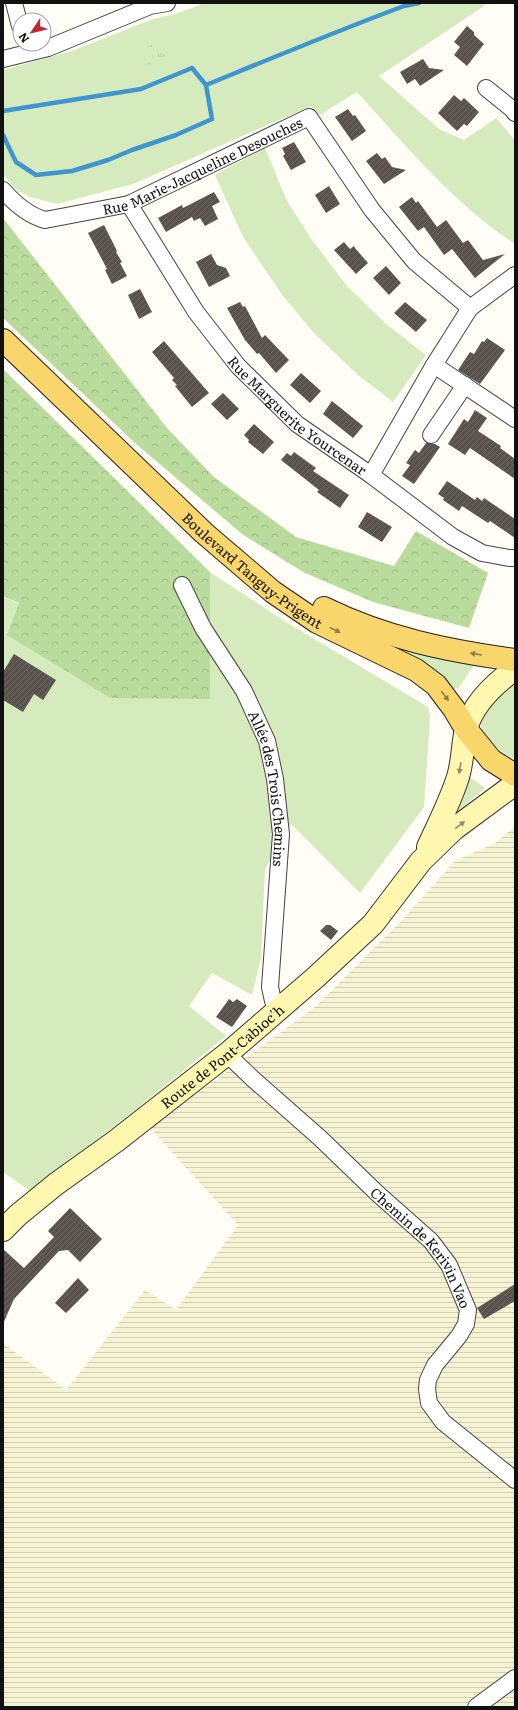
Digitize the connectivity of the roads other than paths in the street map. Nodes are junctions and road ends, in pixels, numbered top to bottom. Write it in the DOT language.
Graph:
graph roads {
  1 [pos="167,3"];
  2 [pos="149,4"];
  3 [pos="52,46"];
  4 [pos="19,52"];
  5 [pos="3,59"];
  6 [pos="486,88"];
  7 [pos="515,113"];
  8 [pos="3,190"];
  9 [pos="129,204"];
  10 [pos="515,275"];
  11 [pos="470,308"];
  12 [pos="3,340"];
  13 [pos="434,365"];
  14 [pos="465,385"];
  15 [pos="515,419"];
  16 [pos="431,435"];
  17 [pos="371,475"];
  18 [pos="515,558"];
  19 [pos="235,559"];
  20 [pos="182,585"];
  21 [pos="515,660"];
  22 [pos="515,669"];
  23 [pos="466,729"];
  24 [pos="515,775"];
  25 [pos="515,784"];
  26 [pos="421,861"];
  27 [pos="279,1009"];
  28 [pos="227,1054"];
  29 [pos="3,1230"];
  30 [pos="515,1480"];
  31 [pos="515,1678"];
  32 [pos="476,1707"];
  1 -- 2 [label="street"];
  2 -- 3 [label="street"];
  4 -- 5 [label="street"];
  6 -- 7 [label="street"];
  8 -- 9 [label="street, Rue Marie-Jacqueline Desouches"];
  9 -- 11 [label="street, Rue Marie-Jacqueline Desouches"];
  9 -- 17 [label="street, Rue Marguerite Yourcenar"];
  10 -- 11 [label="street, Rue Marguerite Yourcenar"];
  11 -- 13 [label="street, Rue Marguerite Yourcenar"];
  12 -- 19 [label="main road, Boulevard Tanguy-Prigent"];
  13 -- 14 [label="street"];
  13 -- 17 [label="street, Rue Marguerite Yourcenar"];
  14 -- 15 [label="street"];
  14 -- 16 [label="street"];
  17 -- 18 [label="street"];
  21 -- 19 [label="main road, one-way"];
  19 -- 23 [label="main road, Boulevard Tanguy-Prigent, one-way"];
  20 -- 27 [label="street, Allée des Trois Chemins"];
  22 -- 23 [label="street, Route de Pont-Cabioc'h"];
  23 -- 24 [label="main road, Boulevard Tanguy-Prigent"];
  23 -- 26 [label="street, Route de Pont-Cabioc'h, one-way"];
  26 -- 25 [label="street, Route de Pont-Cabioc'h, one-way"];
  26 -- 27 [label="street, Route de Pont-Cabioc'h"];
  27 -- 28 [label="street, Route de Pont-Cabioc'h"];
  28 -- 29 [label="street, Route de Pont-Cabioc'h"];
  28 -- 30 [label="street, Chemin de Kerivin Vao"];
  31 -- 32 [label="street"];
}
